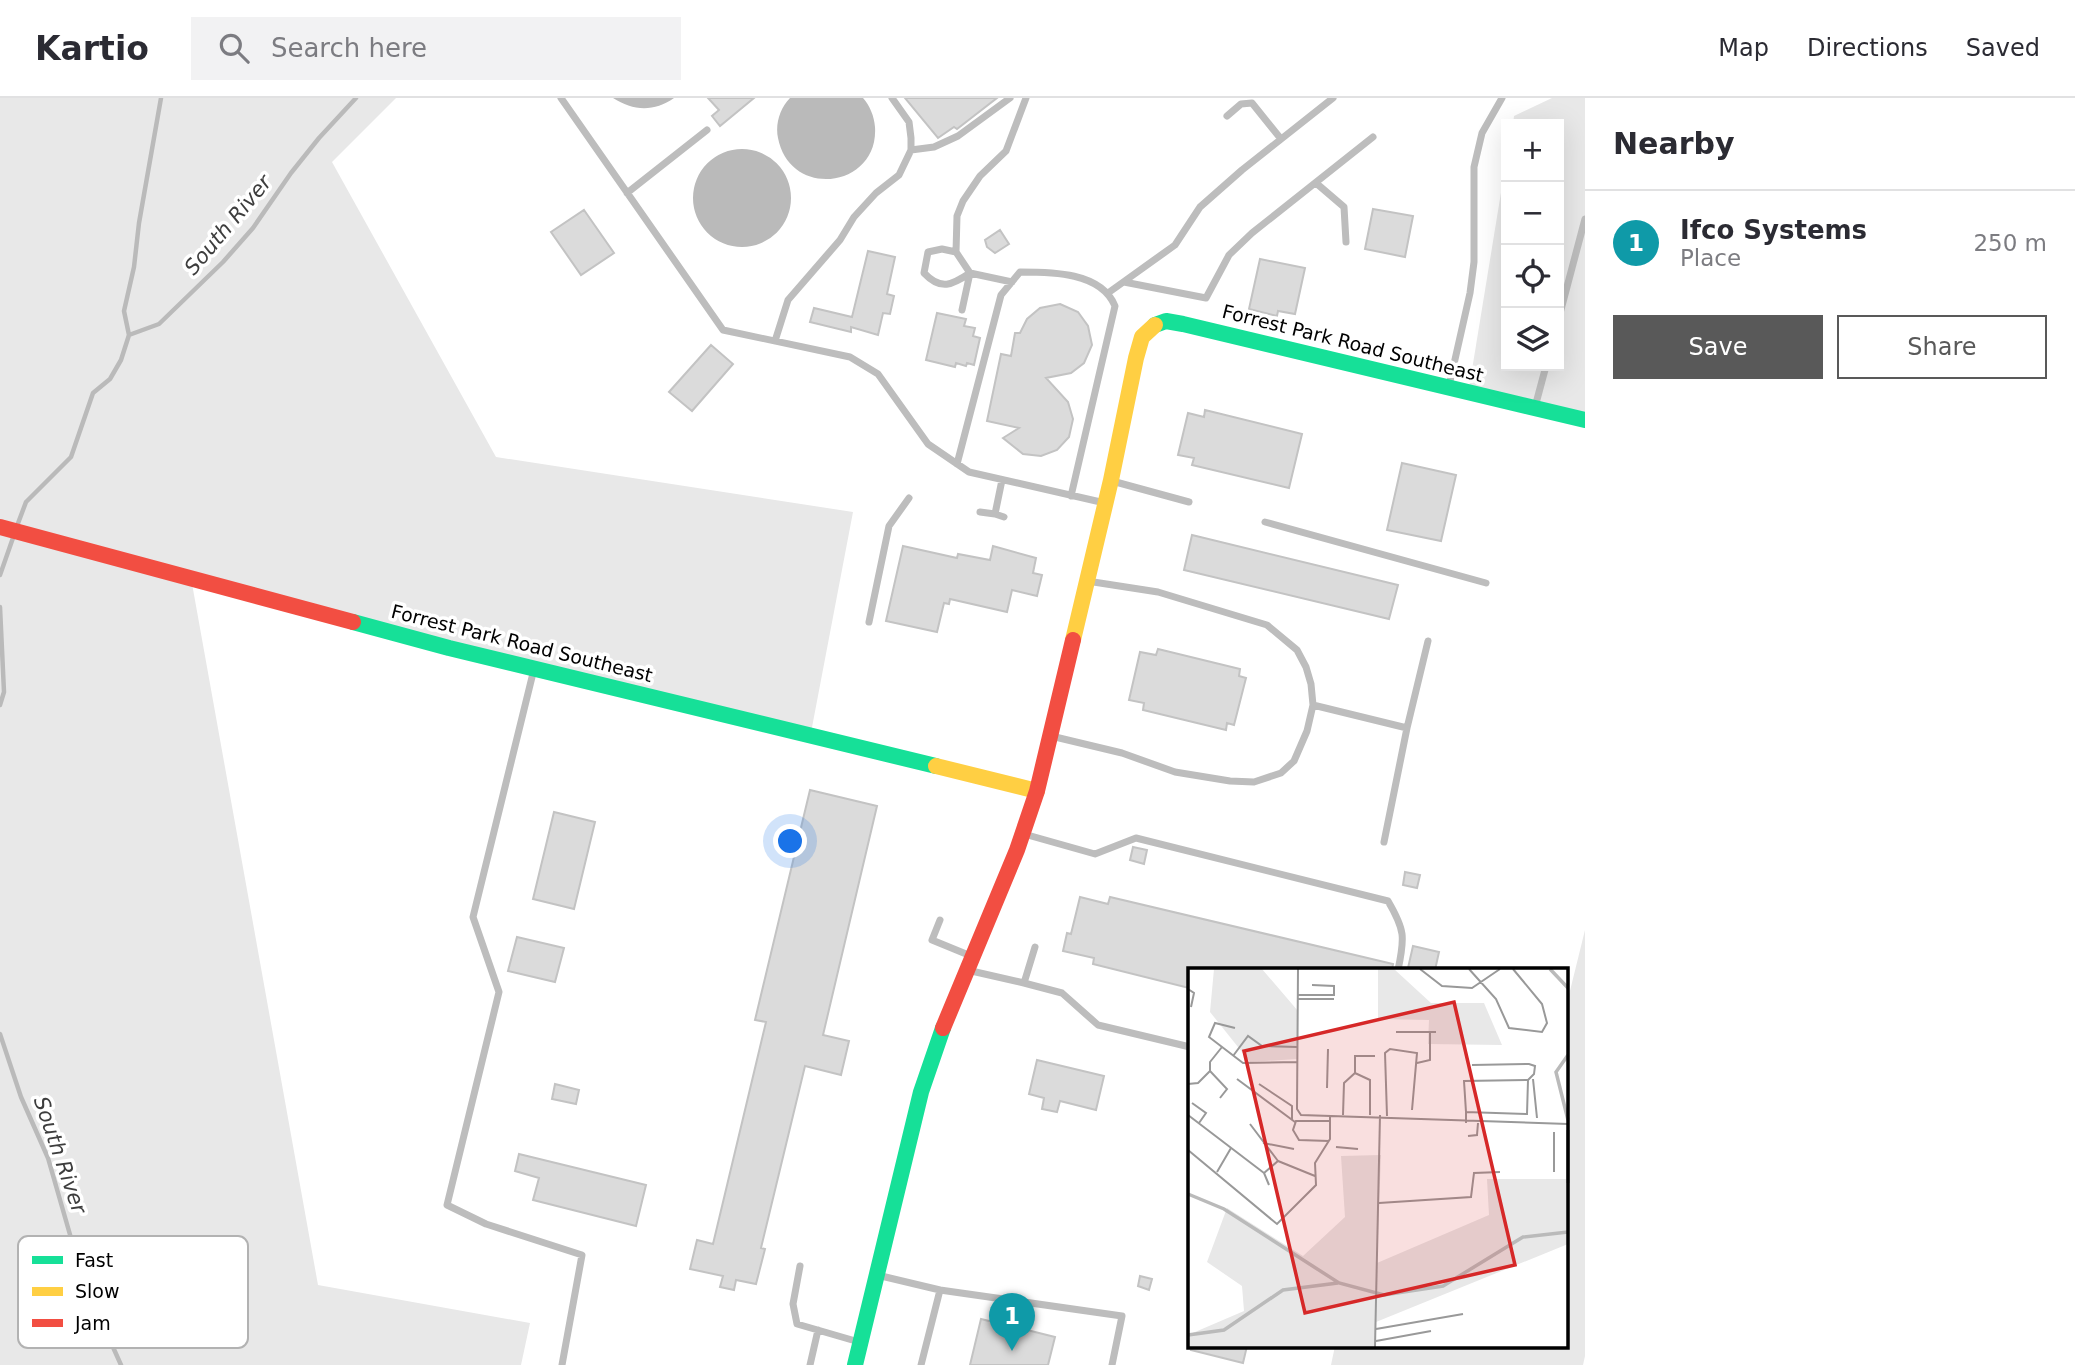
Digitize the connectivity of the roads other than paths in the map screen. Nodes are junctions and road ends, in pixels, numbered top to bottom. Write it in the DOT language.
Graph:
graph roads {
  1 [pos="561,98"];
  2 [pos="892,98"];
  3 [pos="1010,98"];
  4 [pos="1026,98"];
  5 [pos="1333,98"];
  6 [pos="1502,98"];
  7 [pos="1227,116"];
  8 [pos="707,130"];
  9 [pos="1373,137"];
  10 [pos="1281,139"];
  11 [pos="911,150"];
  12 [pos="1316,183"];
  13 [pos="628,193"];
  14 [pos="1585,219"];
  15 [pos="1346,242"];
  16 [pos="956,252"];
  17 [pos="970,273"];
  18 [pos="1012,282"];
  19 [pos="1124,282"];
  20 [pos="1108,293"];
  21 [pos="1561,308"];
  22 [pos="962,310"];
  23 [pos="775,341"];
  24 [pos="1545,371"];
  25 [pos="1448,387"];
  26 [pos="1535,408"];
  27 [pos="1585,420"];
  28 [pos="957,464"];
  29 [pos="1002,480"];
  30 [pos="1111,480"];
  31 [pos="1071,496"];
  32 [pos="909,498"];
  33 [pos="1189,502"];
  34 [pos="1105,503"];
  35 [pos="980,512"];
  36 [pos="995,514"];
  37 [pos="1004,517"];
  38 [pos="1265,522"];
  39 [pos="0,527"];
  40 [pos="1087,581"];
  41 [pos="1486,583"];
  42 [pos="869,622"];
  43 [pos="1428,640"];
  44 [pos="534,669"];
  45 [pos="1313,705"];
  46 [pos="1408,728"];
  47 [pos="1050,736"];
  48 [pos="1037,791"];
  49 [pos="1022,833"];
  50 [pos="1384,842"];
  51 [pos="940,920"];
  52 [pos="1035,947"];
  53 [pos="969,963"];
  54 [pos="1398,968"];
  55 [pos="1024,983"];
  56 [pos="1188,1047"];
  57 [pos="800,1266"];
  58 [pos="877,1275"];
  59 [pos="940,1290"];
  60 [pos="818,1330"];
  61 [pos="860,1343"];
  62 [pos="562,1365"];
  63 [pos="810,1365"];
  64 [pos="855,1365"];
  65 [pos="921,1365"];
  66 [pos="1112,1365"];
  1 -- 13 [label="lane"];
  2 -- 11 [label="lane"];
  3 -- 11 [label="lane"];
  4 -- 16 [label="lane"];
  5 -- 10 [label="lane"];
  6 -- 25 [label="lane"];
  7 -- 10 [label="lane"];
  8 -- 13 [label="lane"];
  9 -- 12 [label="lane"];
  10 -- 19 [label="lane"];
  11 -- 23 [label="lane"];
  12 -- 15 [label="lane"];
  12 -- 19 [label="lane"];
  13 -- 23 [label="lane"];
  14 -- 21 [label="lane"];
  16 -- 17 [label="lane"];
  16 -- 17 [label="lane"];
  17 -- 18 [label="lane"];
  17 -- 22 [label="lane"];
  18 -- 20 [label="lane"];
  18 -- 28 [label="lane"];
  19 -- 20 [label="lane"];
  20 -- 31 [label="lane"];
  23 -- 28 [label="lane"];
  24 -- 26 [label="lane"];
  25 -- 26 [label="street, Forrest Park Road Southeast"];
  25 -- 30 [label="street, Forrest Park Road Southeast"];
  26 -- 27 [label="street, Forrest Park Road Southeast"];
  28 -- 29 [label="lane"];
  29 -- 31 [label="lane"];
  29 -- 36 [label="lane"];
  30 -- 33 [label="lane"];
  30 -- 34 [label="street"];
  31 -- 34 [label="lane"];
  32 -- 42 [label="lane"];
  34 -- 40 [label="street"];
  35 -- 36 [label="lane"];
  36 -- 37 [label="lane"];
  38 -- 41 [label="lane"];
  39 -- 44 [label="street, Forrest Park Road Southeast"];
  40 -- 45 [label="lane"];
  40 -- 47 [label="street"];
  43 -- 46 [label="lane"];
  44 -- 48 [label="street, Forrest Park Road Southeast"];
  44 -- 62 [label="lane"];
  45 -- 46 [label="lane"];
  45 -- 47 [label="lane"];
  46 -- 50 [label="lane"];
  47 -- 48 [label="street"];
  48 -- 49 [label="street"];
  49 -- 53 [label="street"];
  49 -- 54 [label="lane"];
  51 -- 53 [label="lane"];
  52 -- 55 [label="lane"];
  53 -- 55 [label="lane"];
  53 -- 58 [label="street"];
  55 -- 56 [label="lane"];
  57 -- 60 [label="lane"];
  58 -- 59 [label="lane"];
  58 -- 61 [label="street"];
  59 -- 65 [label="lane"];
  59 -- 66 [label="lane"];
  60 -- 61 [label="lane"];
  60 -- 63 [label="lane"];
  61 -- 64 [label="street"];
}
